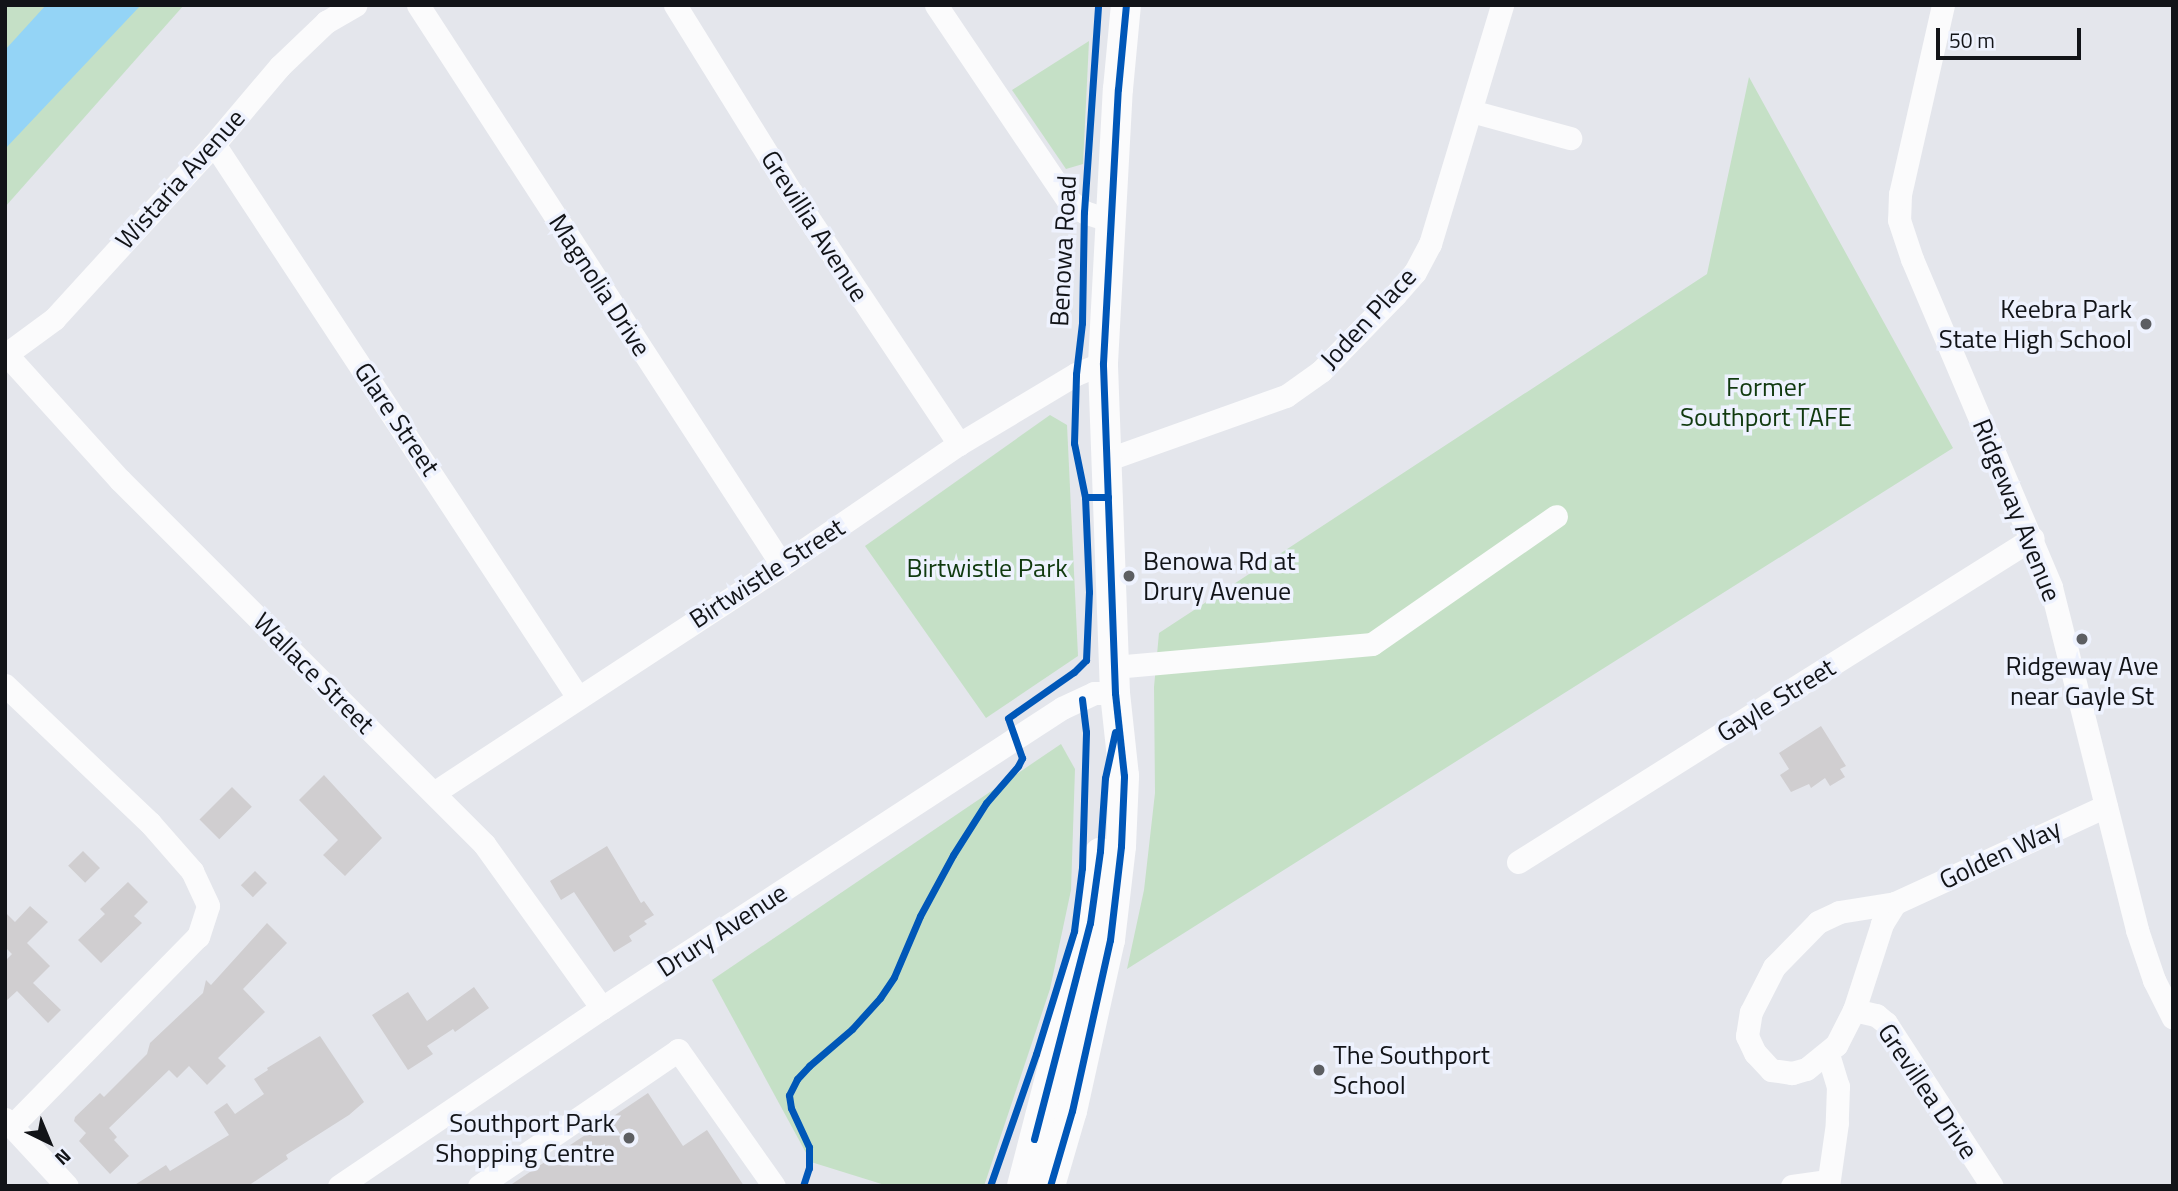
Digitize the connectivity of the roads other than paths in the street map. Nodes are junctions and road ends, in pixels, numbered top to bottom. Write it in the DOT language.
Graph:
graph roads {
  1 [pos="356,5"];
  2 [pos="418,5"];
  3 [pos="675,5"];
  4 [pos="936,5"];
  5 [pos="1126,5"];
  6 [pos="1502,5"];
  7 [pos="1943,5"];
  8 [pos="1471,111"];
  9 [pos="1570,138"];
  10 [pos="214,144"];
  11 [pos="1111,221"];
  12 [pos="6,354"];
  13 [pos="1103,363"];
  14 [pos="959,444"];
  15 [pos="1106,460"];
  16 [pos="1556,516"];
  17 [pos="2033,538"];
  18 [pos="782,565"];
  19 [pos="5,685"];
  20 [pos="1116,692"];
  21 [pos="578,696"];
  22 [pos="435,792"];
  23 [pos="2106,806"];
  24 [pos="1518,862"];
  25 [pos="1895,904"];
  26 [pos="602,1008"];
  27 [pos="1854,1010"];
  28 [pos="2173,1017"];
  29 [pos="1828,1054"];
  30 [pos="9,1123"];
  31 [pos="1828,1184"];
  32 [pos="67,1186"];
  33 [pos="339,1186"];
  34 [pos="479,1186"];
  35 [pos="774,1186"];
  36 [pos="1022,1186"];
  37 [pos="1050,1186"];
  38 [pos="1792,1186"];
  39 [pos="1992,1186"];
  1 -- 10 [label="street, Wistaria Avenue"];
  2 -- 18 [label="street, Magnolia Drive"];
  3 -- 14 [label="street, Grevillia Avenue"];
  4 -- 11 [label="street"];
  5 -- 11 [label="main road, Benowa Road"];
  6 -- 8 [label="street, Joden Place"];
  7 -- 17 [label="street, Ridgeway Avenue"];
  8 -- 9 [label="street"];
  8 -- 15 [label="street, Joden Place"];
  10 -- 12 [label="street, Wistaria Avenue"];
  10 -- 21 [label="street, Glare Street"];
  11 -- 13 [label="main road, Benowa Road"];
  12 -- 22 [label="street, Wallace Street"];
  13 -- 14 [label="street, Birtwistle Street"];
  13 -- 15 [label="main road, Benowa Road"];
  14 -- 18 [label="street, Birtwistle Street"];
  15 -- 20 [label="main road, Benowa Road"];
  16 -- 20 [label="street, Drury Avenue"];
  17 -- 23 [label="street, Ridgeway Avenue"];
  17 -- 24 [label="street, Gayle Street"];
  18 -- 21 [label="street, Birtwistle Street"];
  19 -- 30 [label="street"];
  20 -- 26 [label="street, Drury Avenue"];
  20 -- 36 [label="main road, Benowa Road"];
  20 -- 37 [label="main road, Benowa Road"];
  21 -- 22 [label="street, Birtwistle Street"];
  22 -- 26 [label="street, Wallace Street"];
  23 -- 25 [label="street, Golden Way"];
  23 -- 28 [label="street, Ridgeway Avenue"];
  25 -- 27 [label="street, Golden Way"];
  25 -- 29 [label="street, Golden Way"];
  26 -- 33 [label="street, Drury Avenue"];
  27 -- 29 [label="street, Golden Way"];
  27 -- 39 [label="street, Grevillea Drive"];
  29 -- 31 [label="street"];
  30 -- 32 [label="street"];
  31 -- 38 [label="street"];
  34 -- 35 [label="street"];
}
